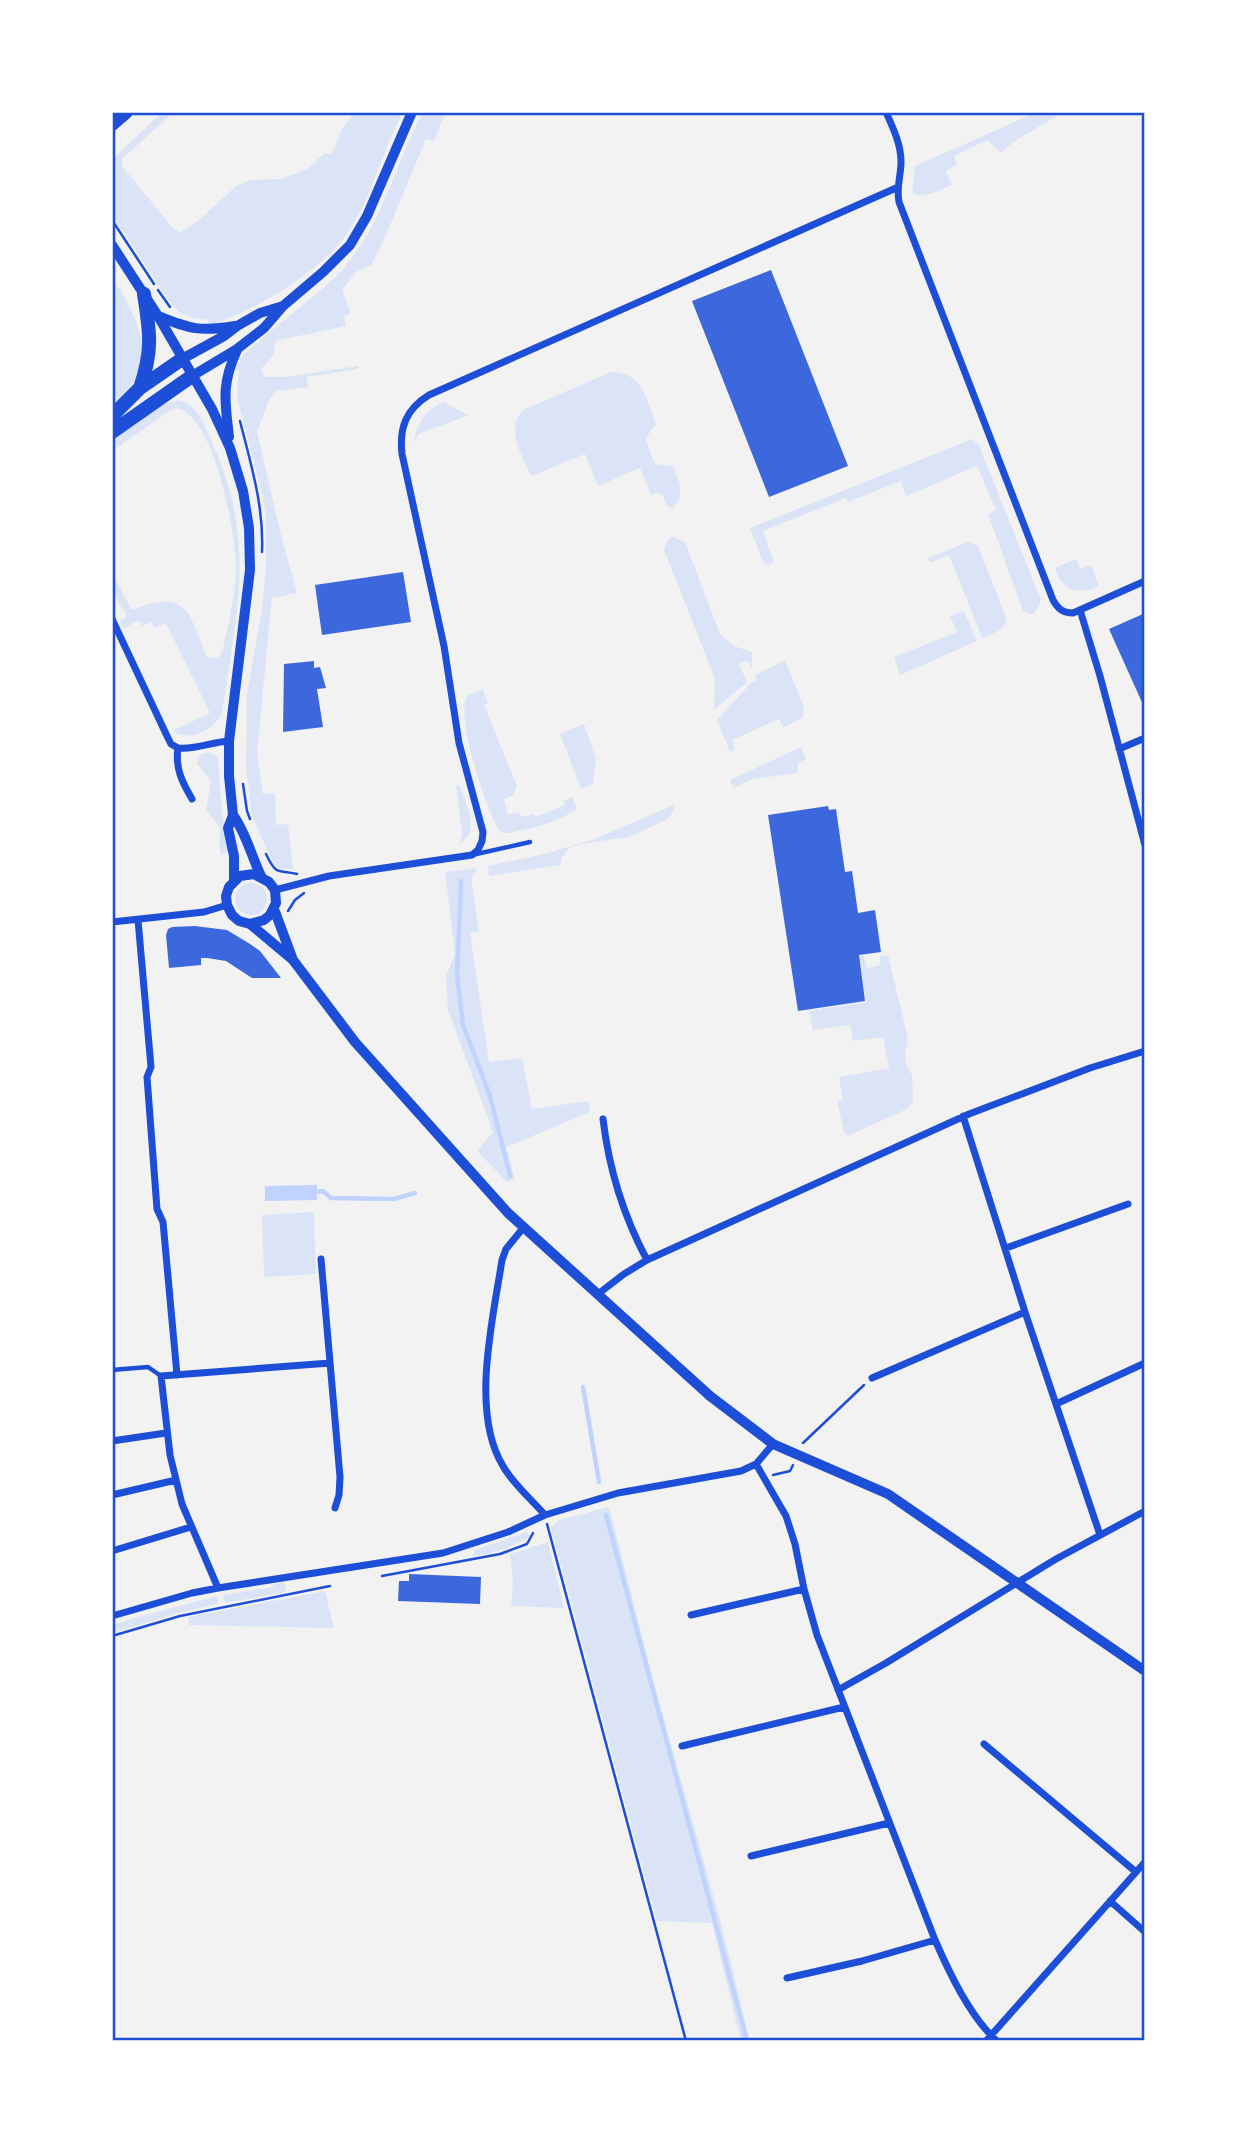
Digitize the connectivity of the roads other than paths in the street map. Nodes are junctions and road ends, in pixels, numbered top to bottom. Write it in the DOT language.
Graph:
graph roads {
  1 [pos="126,112"];
  2 [pos="412,112"];
  3 [pos="887,112"];
  4 [pos="112,124"];
  5 [pos="896,188"];
  6 [pos="112,245"];
  7 [pos="144,294"];
  8 [pos="283,306"];
  9 [pos="158,316"];
  10 [pos="237,326"];
  11 [pos="237,349"];
  12 [pos="182,359"];
  13 [pos="192,376"];
  14 [pos="141,388"];
  15 [pos="112,416"];
  16 [pos="112,432"];
  17 [pos="230,448"];
  18 [pos="1145,581"];
  19 [pos="1080,610"];
  20 [pos="112,619"];
  21 [pos="1145,738"];
  22 [pos="229,741"];
  23 [pos="178,748"];
  24 [pos="1119,749"];
  25 [pos="192,799"];
  26 [pos="233,815"];
  27 [pos="530,842"];
  28 [pos="1145,845"];
  29 [pos="472,855"];
  30 [pos="261,876"];
  31 [pos="234,880"];
  32 [pos="275,890"];
  33 [pos="227,905"];
  34 [pos="274,909"];
  35 [pos="138,920"];
  36 [pos="112,922"];
  37 [pos="250,924"];
  38 [pos="293,960"];
  39 [pos="1145,1051"];
  40 [pos="963,1116"];
  41 [pos="603,1119"];
  42 [pos="1128,1204"];
  43 [pos="524,1227"];
  44 [pos="1006,1248"];
  45 [pos="321,1259"];
  46 [pos="647,1260"];
  47 [pos="598,1294"];
  48 [pos="1025,1312"];
  49 [pos="330,1363"];
  50 [pos="1145,1363"];
  51 [pos="112,1370"];
  52 [pos="177,1375"];
  53 [pos="161,1376"];
  54 [pos="872,1378"];
  55 [pos="1056,1404"];
  56 [pos="166,1433"];
  57 [pos="112,1441"];
  58 [pos="773,1444"];
  59 [pos="756,1464"];
  60 [pos="176,1480"];
  61 [pos="112,1495"];
  62 [pos="335,1508"];
  63 [pos="1145,1511"];
  64 [pos="545,1515"];
  65 [pos="191,1527"];
  66 [pos="1100,1535"];
  67 [pos="112,1551"];
  68 [pos="1017,1584"];
  69 [pos="218,1588"];
  70 [pos="804,1589"];
  71 [pos="691,1615"];
  72 [pos="112,1616"];
  73 [pos="1145,1671"];
  74 [pos="838,1690"];
  75 [pos="844,1707"];
  76 [pos="984,1744"];
  77 [pos="682,1746"];
  78 [pos="889,1823"];
  79 [pos="751,1856"];
  80 [pos="1145,1862"];
  81 [pos="1136,1872"];
  82 [pos="1111,1901"];
  83 [pos="1145,1932"];
  84 [pos="934,1940"];
  85 [pos="787,1978"];
  86 [pos="992,2039"];
  1 -- 4 [label="highway"];
  2 -- 8 [label="street"];
  3 -- 5 [label="street"];
  5 -- 19 [label="street"];
  5 -- 29 [label="street"];
  6 -- 7 [label="street"];
  7 -- 9 [label="street"];
  7 -- 14 [label="highway"];
  8 -- 10 [label="street"];
  8 -- 11 [label="street"];
  9 -- 10 [label="street"];
  9 -- 12 [label="street"];
  10 -- 12 [label="street"];
  11 -- 13 [label="street"];
  11 -- 17 [label="street"];
  12 -- 13 [label="street"];
  12 -- 14 [label="highway"];
  13 -- 16 [label="highway"];
  13 -- 17 [label="street"];
  14 -- 15 [label="highway"];
  17 -- 22 [label="street"];
  18 -- 19 [label="street"];
  19 -- 24 [label="street"];
  20 -- 23 [label="street"];
  21 -- 24 [label="street"];
  22 -- 23 [label="street"];
  22 -- 26 [label="street"];
  23 -- 25 [label="street"];
  24 -- 28 [label="street"];
  26 -- 30 [label="street"];
  26 -- 31 [label="street"];
  27 -- 29 [label="lane"];
  29 -- 32 [label="street"];
  30 -- 31 [label="street"];
  30 -- 32 [label="street"];
  31 -- 33 [label="street"];
  32 -- 34 [label="street"];
  33 -- 35 [label="street"];
  33 -- 37 [label="street"];
  34 -- 37 [label="street"];
  34 -- 38 [label="street"];
  35 -- 36 [label="street"];
  35 -- 52 [label="street"];
  37 -- 38 [label="street"];
  38 -- 43 [label="street"];
  39 -- 40 [label="street"];
  40 -- 44 [label="street"];
  40 -- 46 [label="street"];
  41 -- 46 [label="street"];
  42 -- 44 [label="street"];
  43 -- 47 [label="street"];
  43 -- 64 [label="street"];
  44 -- 48 [label="street"];
  45 -- 49 [label="street"];
  46 -- 47 [label="street"];
  47 -- 58 [label="street"];
  48 -- 54 [label="street"];
  48 -- 55 [label="street"];
  49 -- 52 [label="street"];
  49 -- 62 [label="street"];
  50 -- 55 [label="street"];
  51 -- 53 [label="lane"];
  52 -- 53 [label="street"];
  53 -- 56 [label="street"];
  55 -- 66 [label="street"];
  56 -- 57 [label="street"];
  56 -- 60 [label="street"];
  58 -- 59 [label="street"];
  58 -- 68 [label="street"];
  59 -- 64 [label="street"];
  59 -- 70 [label="street"];
  60 -- 61 [label="street"];
  60 -- 65 [label="street"];
  63 -- 66 [label="street"];
  64 -- 69 [label="street"];
  65 -- 67 [label="street"];
  65 -- 69 [label="street"];
  66 -- 68 [label="street"];
  68 -- 73 [label="street"];
  68 -- 74 [label="street"];
  69 -- 72 [label="street"];
  70 -- 71 [label="street"];
  70 -- 74 [label="street"];
  74 -- 75 [label="street"];
  75 -- 77 [label="street"];
  75 -- 78 [label="street"];
  76 -- 81 [label="street"];
  78 -- 79 [label="street"];
  78 -- 84 [label="street"];
  80 -- 81 [label="street"];
  81 -- 82 [label="street"];
  82 -- 83 [label="street"];
  82 -- 86 [label="street"];
  84 -- 85 [label="street"];
  84 -- 86 [label="street"];
}
